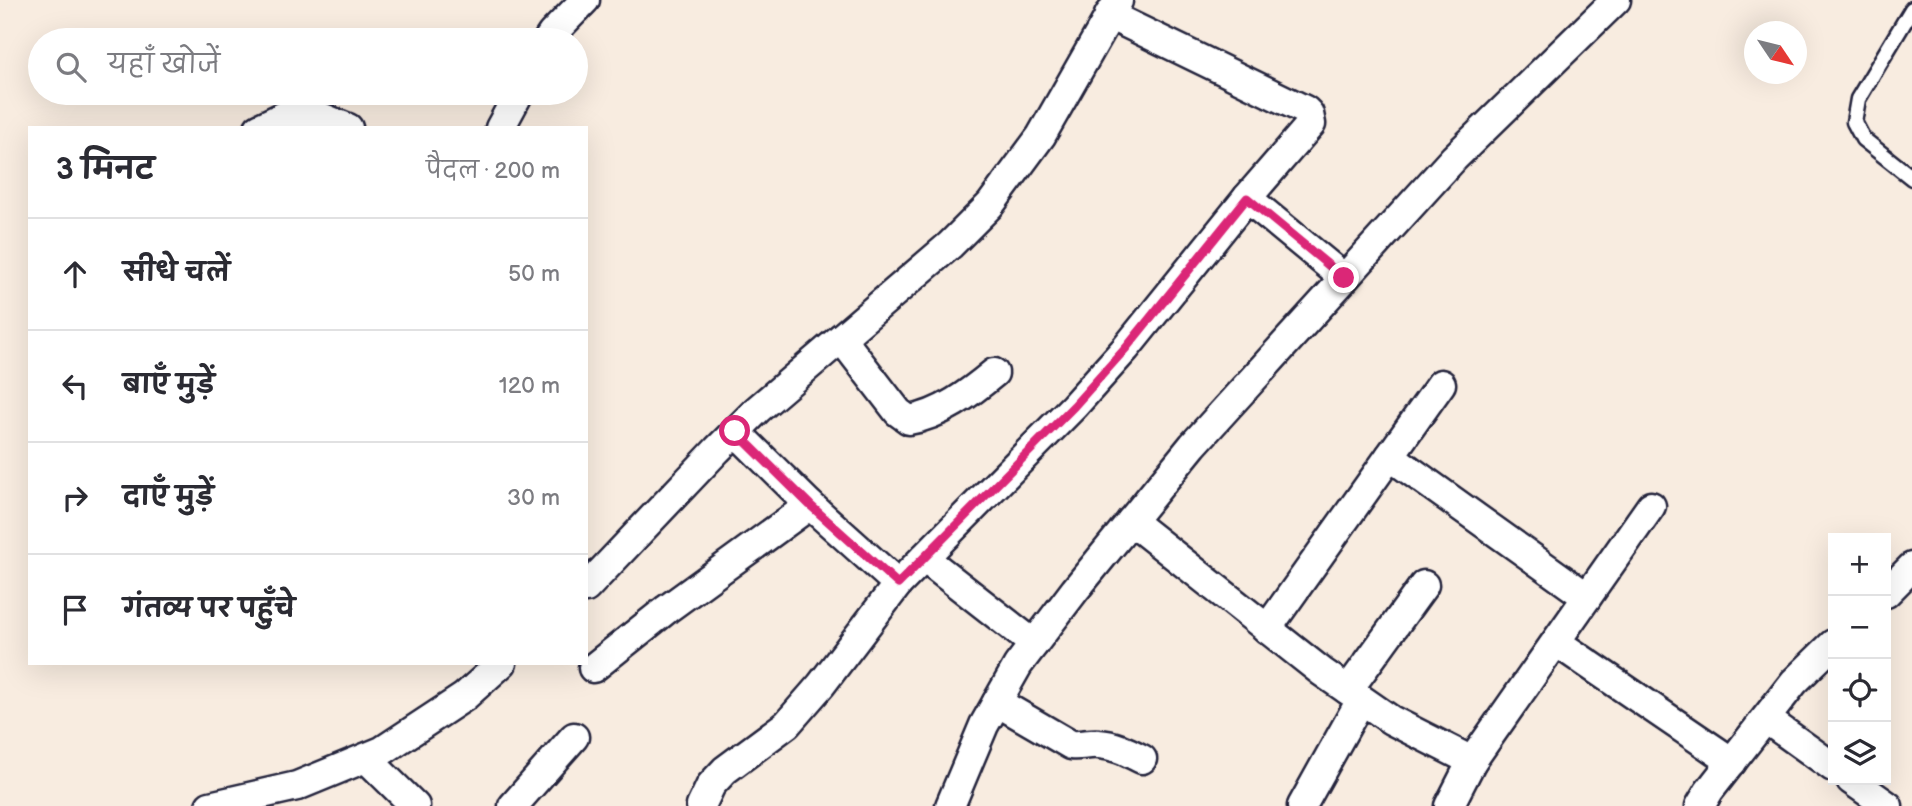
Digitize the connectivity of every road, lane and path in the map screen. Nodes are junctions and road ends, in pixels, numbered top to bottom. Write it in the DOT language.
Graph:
graph roads {
  1 [pos="585,0"];
  2 [pos="1616,0"];
  3 [pos="1114,8"];
  4 [pos="1912,9"];
  5 [pos="558,28"];
  6 [pos="512,105"];
  7 [pos="263,126"];
  8 [pos="343,126"];
  9 [pos="501,126"];
  10 [pos="1912,178"];
  11 [pos="1247,198"];
  12 [pos="1344,278"];
  13 [pos="841,338"];
  14 [pos="994,373"];
  15 [pos="1441,384"];
  16 [pos="735,431"];
  17 [pos="1390,456"];
  18 [pos="810,505"];
  19 [pos="1651,506"];
  20 [pos="1131,522"];
  21 [pos="924,558"];
  22 [pos="1912,567"];
  23 [pos="898,584"];
  24 [pos="1424,585"];
  25 [pos="588,586"];
  26 [pos="1891,588"];
  27 [pos="1587,597"];
  28 [pos="1267,629"];
  29 [pos="1556,642"];
  30 [pos="1034,643"];
  31 [pos="1828,649"];
  32 [pos="500,665"];
  33 [pos="593,668"];
  34 [pos="1354,695"];
  35 [pos="997,702"];
  36 [pos="1766,719"];
  37 [pos="574,737"];
  38 [pos="366,758"];
  39 [pos="1142,759"];
  40 [pos="1472,761"];
  41 [pos="1732,762"];
  42 [pos="1828,763"];
  43 [pos="1858,785"];
  44 [pos="210,806"];
  45 [pos="415,806"];
  46 [pos="513,806"];
  47 [pos="701,806"];
  48 [pos="950,806"];
  49 [pos="1302,806"];
  50 [pos="1448,806"];
  51 [pos="1700,806"];
  52 [pos="1888,806"];
  1 -- 5 [label="street"];
  2 -- 12 [label="street"];
  3 -- 11 [label="street"];
  3 -- 13 [label="street"];
  4 -- 10 [label="lane"];
  6 -- 9 [label="street"];
  7 -- 8 [label="street"];
  11 -- 12 [label="street"];
  11 -- 21 [label="street"];
  12 -- 20 [label="street"];
  13 -- 14 [label="street"];
  13 -- 16 [label="street"];
  15 -- 17 [label="street"];
  16 -- 18 [label="street"];
  16 -- 25 [label="street"];
  17 -- 27 [label="street"];
  17 -- 28 [label="street"];
  18 -- 23 [label="street"];
  18 -- 33 [label="street"];
  19 -- 27 [label="street"];
  20 -- 28 [label="street"];
  20 -- 30 [label="street"];
  21 -- 23 [label="street"];
  21 -- 30 [label="street"];
  22 -- 26 [label="street"];
  23 -- 47 [label="street"];
  24 -- 34 [label="street"];
  27 -- 29 [label="street"];
  28 -- 34 [label="street"];
  29 -- 40 [label="street"];
  29 -- 41 [label="street"];
  30 -- 35 [label="street"];
  31 -- 36 [label="street"];
  32 -- 38 [label="street"];
  34 -- 40 [label="street"];
  34 -- 49 [label="street"];
  35 -- 39 [label="street"];
  35 -- 48 [label="street"];
  36 -- 41 [label="street"];
  36 -- 42 [label="street"];
  37 -- 46 [label="street"];
  38 -- 44 [label="street"];
  38 -- 45 [label="street"];
  40 -- 50 [label="street"];
  41 -- 51 [label="street"];
  43 -- 52 [label="street"];
}
